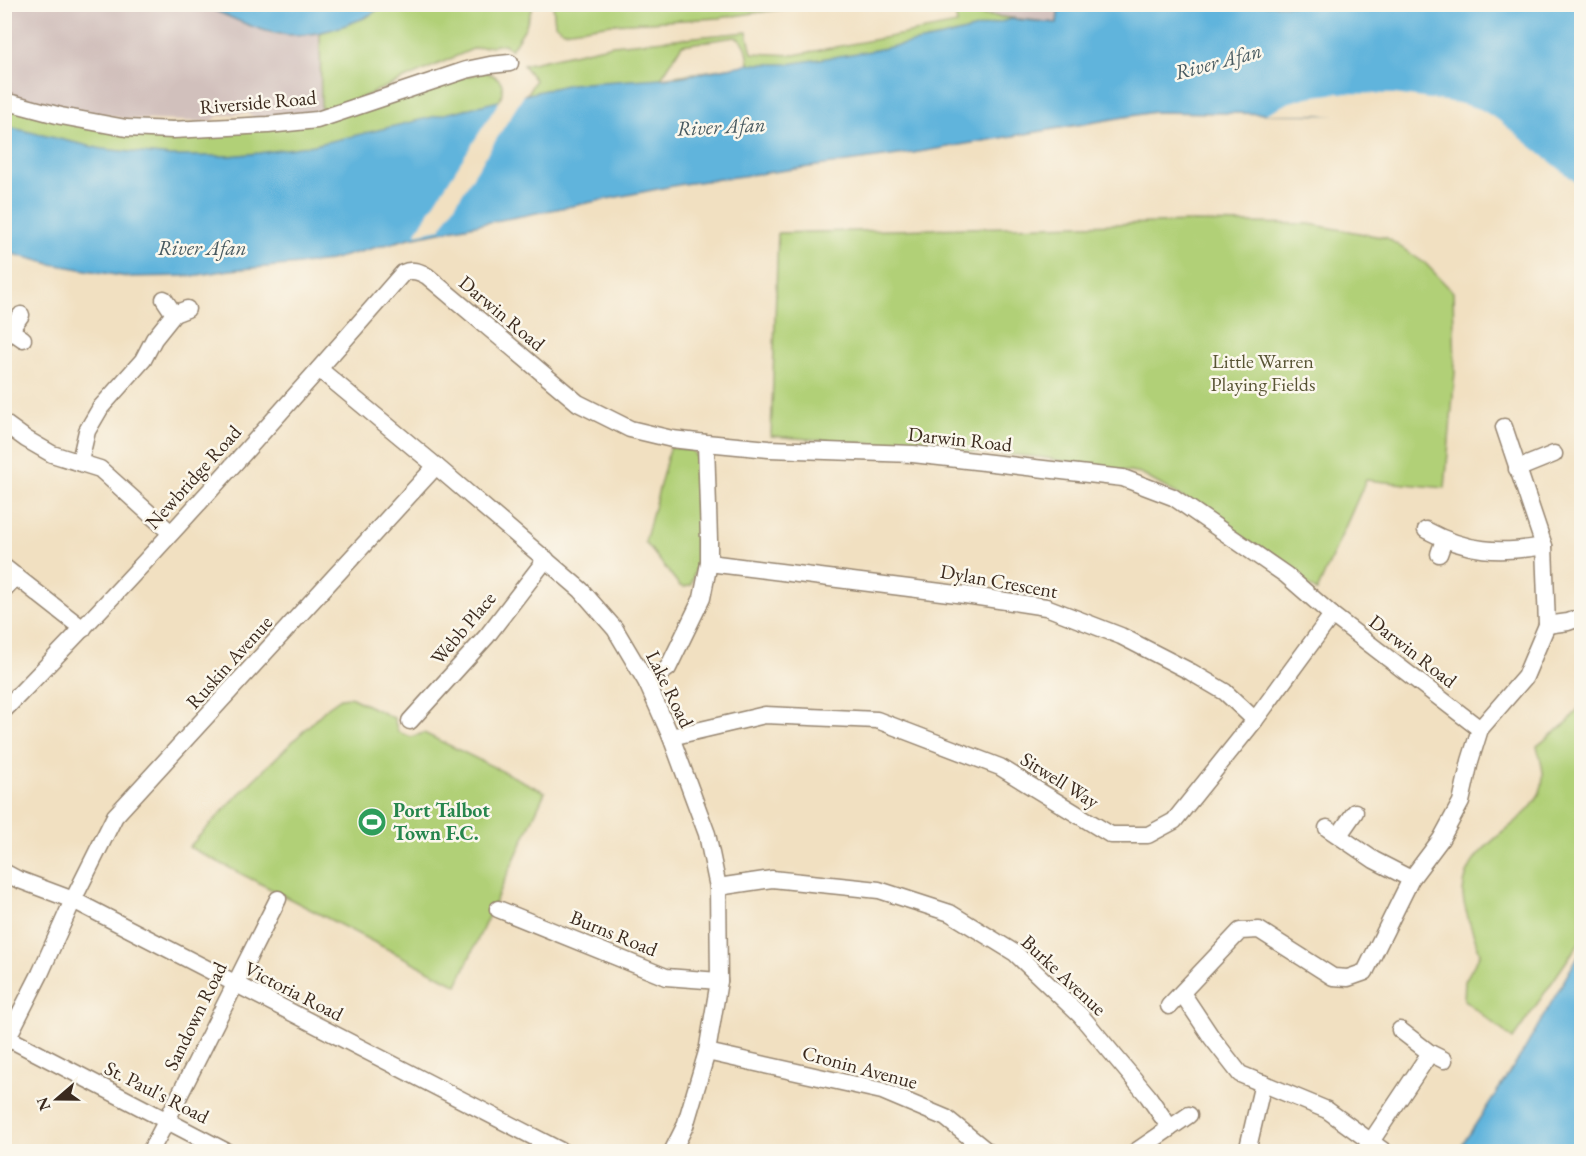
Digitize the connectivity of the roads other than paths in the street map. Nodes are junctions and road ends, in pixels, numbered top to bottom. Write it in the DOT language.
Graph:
graph roads {
  1 [pos="510,63"];
  2 [pos="4,101"];
  3 [pos="409,270"];
  4 [pos="164,299"];
  5 [pos="21,315"];
  6 [pos="12,336"];
  7 [pos="319,369"];
  8 [pos="4,423"];
  9 [pos="1504,427"];
  10 [pos="706,443"];
  11 [pos="1554,454"];
  12 [pos="80,461"];
  13 [pos="436,466"];
  14 [pos="1517,469"];
  15 [pos="1426,530"];
  16 [pos="171,533"];
  17 [pos="1544,546"];
  18 [pos="546,559"];
  19 [pos="709,563"];
  20 [pos="9,577"];
  21 [pos="1332,615"];
  22 [pos="1581,617"];
  23 [pos="1547,625"];
  24 [pos="83,629"];
  25 [pos="647,683"];
  26 [pos="4,710"];
  27 [pos="1255,720"];
  28 [pos="410,721"];
  29 [pos="1480,729"];
  30 [pos="671,737"];
  31 [pos="1355,812"];
  32 [pos="4,872"];
  33 [pos="1411,879"];
  34 [pos="718,887"];
  35 [pos="278,899"];
  36 [pos="73,900"];
  37 [pos="498,909"];
  38 [pos="719,981"];
  39 [pos="235,984"];
  40 [pos="1182,993"];
  41 [pos="1169,1005"];
  42 [pos="1400,1030"];
  43 [pos="6,1040"];
  44 [pos="707,1052"];
  45 [pos="1263,1083"];
  46 [pos="1189,1115"];
  47 [pos="168,1120"];
  48 [pos="1170,1128"];
  49 [pos="1374,1148"];
  50 [pos="150,1152"];
  51 [pos="227,1152"];
  52 [pos="563,1152"];
  53 [pos="672,1152"];
  54 [pos="988,1152"];
  55 [pos="1135,1152"];
  56 [pos="1247,1152"];
  1 -- 2 [label="street, Riverside Road"];
  3 -- 7 [label="street, Newbridge Road"];
  3 -- 10 [label="street, Darwin Road"];
  4 -- 12 [label="street"];
  5 -- 6 [label="street"];
  7 -- 13 [label="street, Lake Road"];
  7 -- 16 [label="street, Newbridge Road"];
  8 -- 12 [label="street"];
  9 -- 14 [label="street"];
  10 -- 19 [label="street"];
  10 -- 21 [label="street, Darwin Road"];
  11 -- 14 [label="street"];
  12 -- 16 [label="street"];
  13 -- 18 [label="street, Lake Road"];
  13 -- 36 [label="street, Ruskin Avenue"];
  14 -- 17 [label="street"];
  15 -- 17 [label="street"];
  16 -- 24 [label="street, Newbridge Road"];
  17 -- 23 [label="street"];
  18 -- 25 [label="street, Lake Road"];
  18 -- 28 [label="street, Webb Place"];
  19 -- 25 [label="street"];
  19 -- 27 [label="street, Dylan Crescent"];
  20 -- 24 [label="street"];
  21 -- 27 [label="street, Sitwell Way"];
  21 -- 29 [label="street, Darwin Road"];
  22 -- 23 [label="street"];
  23 -- 29 [label="street"];
  24 -- 26 [label="street, Newbridge Road"];
  25 -- 30 [label="street, Lake Road"];
  27 -- 30 [label="street, Sitwell Way"];
  29 -- 33 [label="street"];
  30 -- 34 [label="street, Lake Road"];
  31 -- 33 [label="street"];
  32 -- 36 [label="street, Victoria Road"];
  33 -- 40 [label="street"];
  34 -- 38 [label="street, Lake Road"];
  34 -- 48 [label="street, Burke Avenue"];
  35 -- 39 [label="street, Sandown Road"];
  36 -- 39 [label="street, Victoria Road"];
  36 -- 43 [label="street, Ruskin Avenue"];
  37 -- 38 [label="street, Burns Road"];
  38 -- 44 [label="street, Lake Road"];
  39 -- 47 [label="street, Sandown Road"];
  39 -- 52 [label="street, Victoria Road"];
  40 -- 41 [label="street"];
  40 -- 45 [label="street"];
  42 -- 49 [label="street"];
  43 -- 47 [label="street, St. Paul's Road"];
  44 -- 53 [label="street, Lake Road"];
  44 -- 54 [label="street, Cronin Avenue"];
  45 -- 49 [label="street"];
  45 -- 56 [label="street"];
  46 -- 48 [label="street"];
  47 -- 50 [label="street, Sandown Road"];
  47 -- 51 [label="street, St. Paul's Road"];
  48 -- 55 [label="street"];
}
